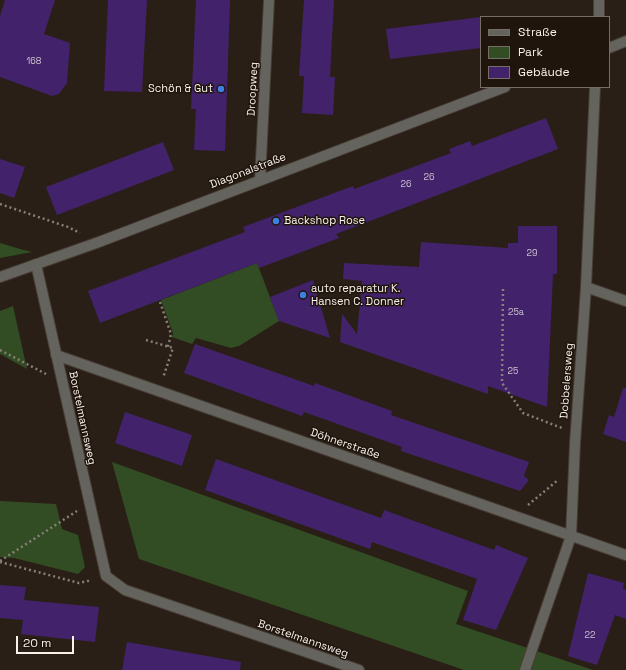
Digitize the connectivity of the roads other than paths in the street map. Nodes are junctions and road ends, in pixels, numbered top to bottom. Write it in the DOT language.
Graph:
graph roads {
  1 [pos="269,0"];
  2 [pos="599,0"];
  3 [pos="598,16"];
  4 [pos="626,41"];
  5 [pos="610,48"];
  6 [pos="502,88"];
  7 [pos="595,88"];
  8 [pos="260,180"];
  9 [pos="36,264"];
  10 [pos="0,277"];
  11 [pos="586,287"];
  12 [pos="626,301"];
  13 [pos="56,354"];
  14 [pos="571,536"];
  15 [pos="626,555"];
  16 [pos="359,670"];
  17 [pos="525,670"];
  1 -- 8 [label="street, Droopweg"];
  2 -- 3 [label="street"];
  4 -- 5 [label="street"];
  6 -- 8 [label="street, Diagonalstraße"];
  7 -- 11 [label="street, Dobbelersweg"];
  8 -- 9 [label="street, Diagonalstraße"];
  9 -- 10 [label="street, Diagonalstraße"];
  9 -- 13 [label="street, Borstelmannsweg"];
  11 -- 12 [label="street"];
  11 -- 14 [label="street, Dobbelersweg"];
  13 -- 14 [label="street, Döhnerstraße"];
  13 -- 16 [label="street, Borstelmannsweg"];
  14 -- 15 [label="street, Döhnerstraße"];
  14 -- 17 [label="street, Dobbelersweg"];
}
